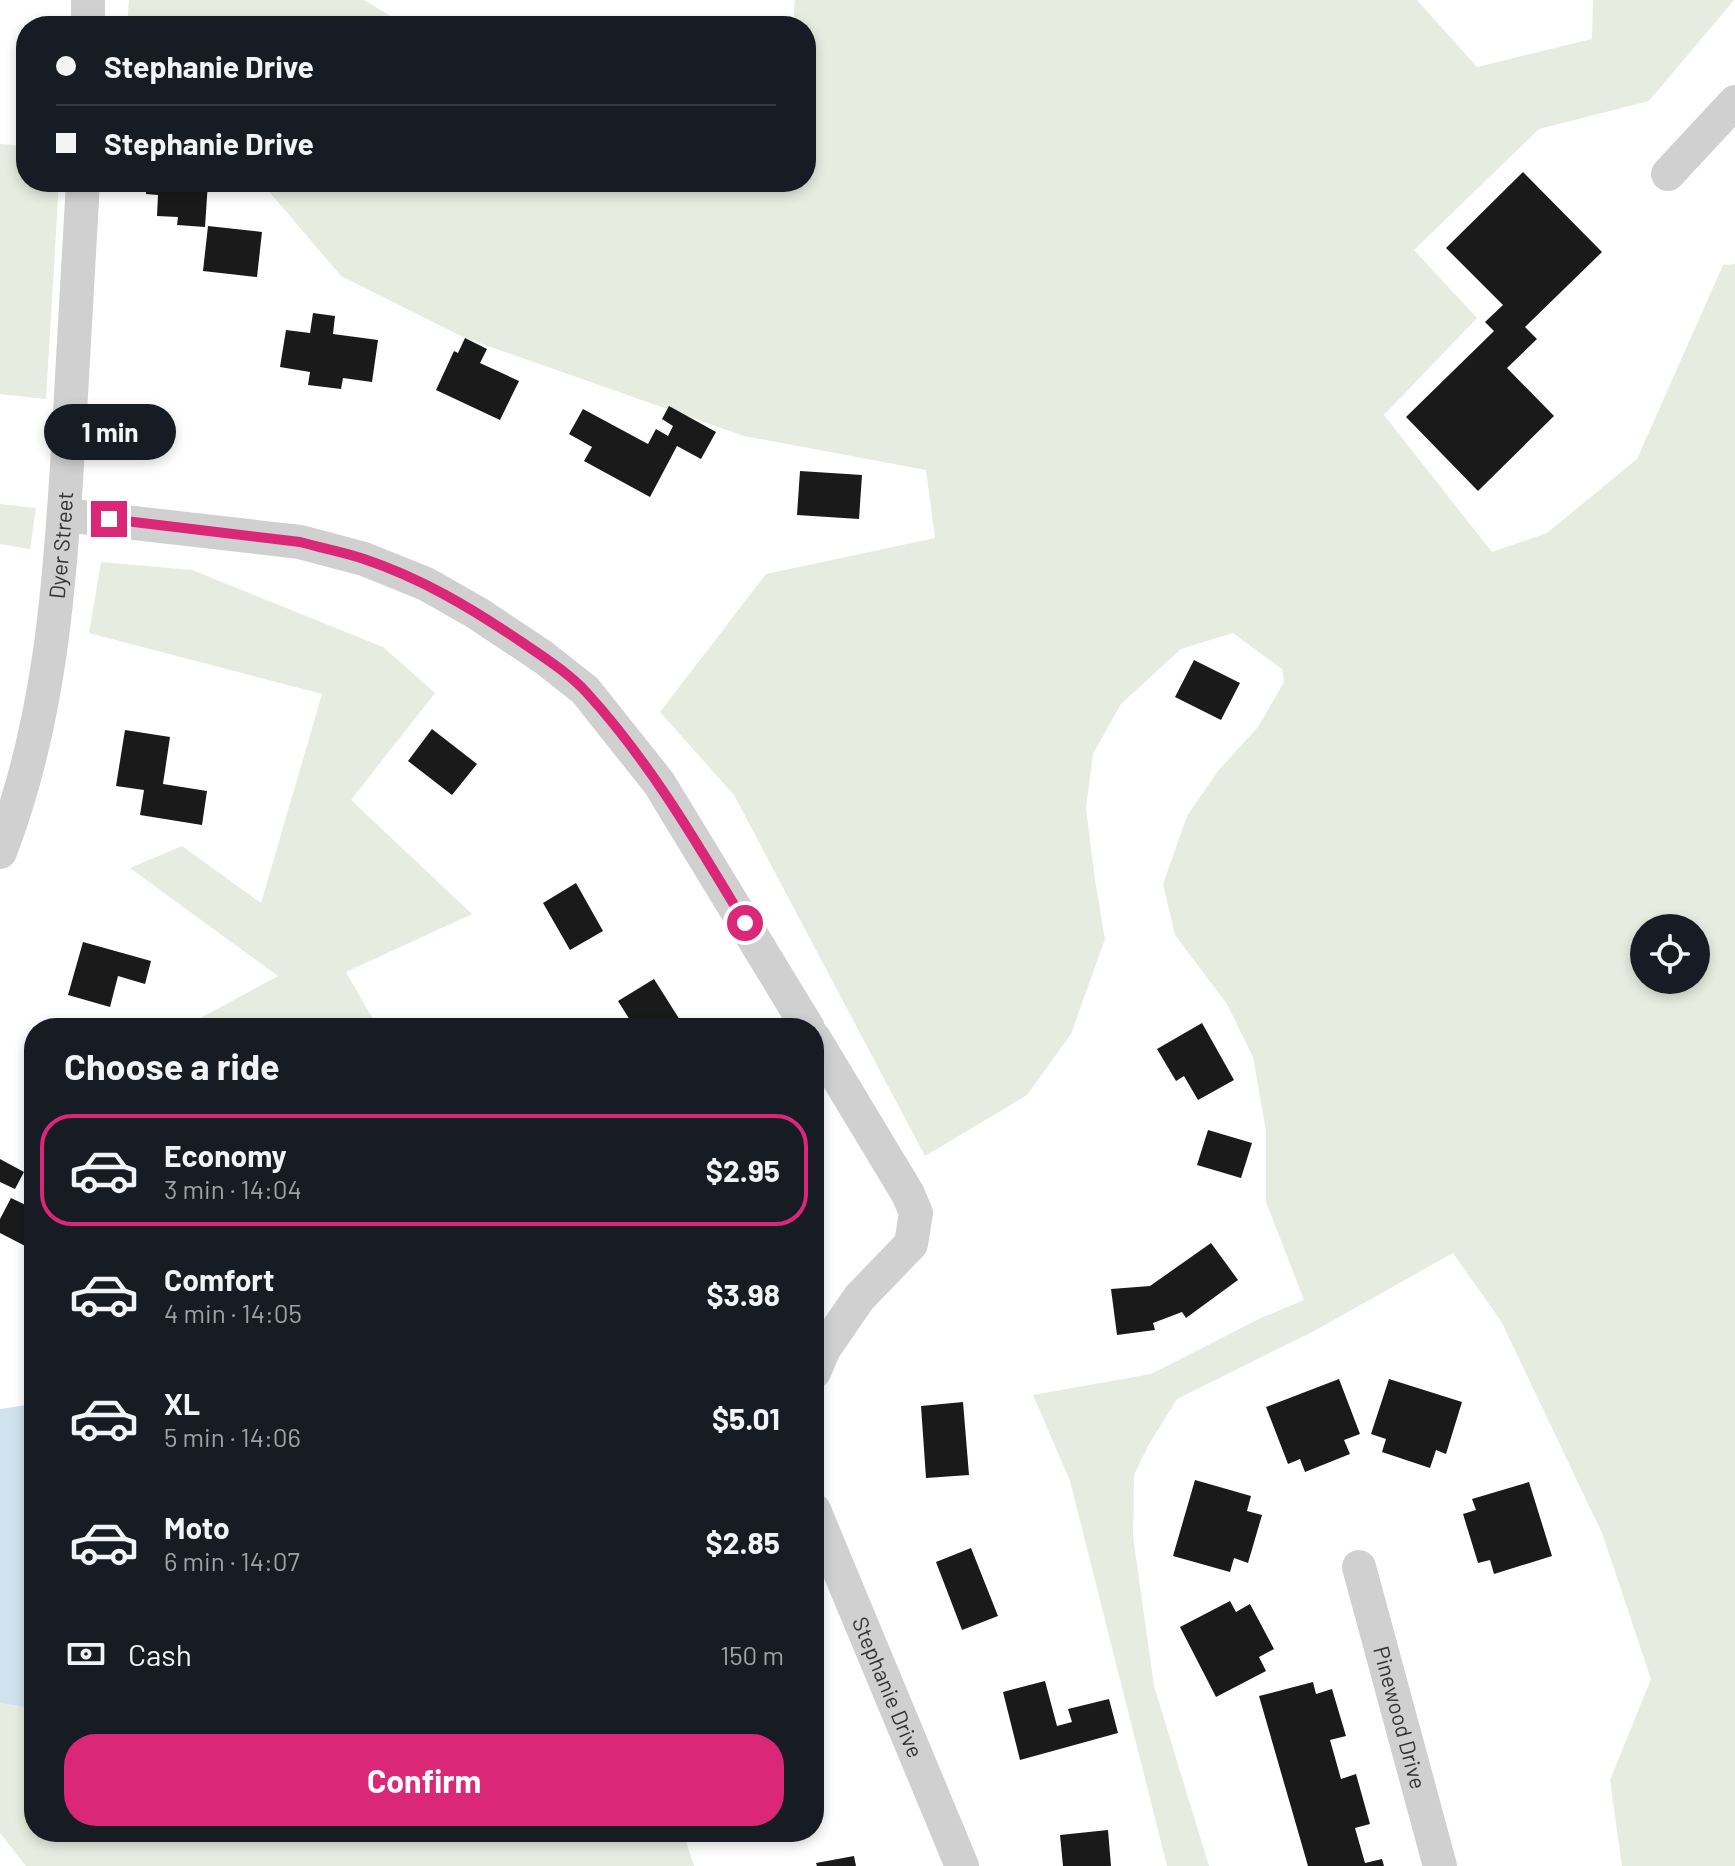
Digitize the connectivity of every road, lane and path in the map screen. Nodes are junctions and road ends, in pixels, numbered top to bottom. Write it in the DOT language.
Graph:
graph roads {
  1 [pos="1735,102"];
  2 [pos="1668,174"];
  3 [pos="82,192"];
  4 [pos="64,515"];
  5 [pos="0,852"];
  6 [pos="802,1018"];
  7 [pos="824,1055"];
  8 [pos="824,1349"];
  9 [pos="824,1534"];
  10 [pos="1359,1567"];
  11 [pos="962,1866"];
  12 [pos="1440,1866"];
  1 -- 2 [label="street"];
  3 -- 4 [label="street, Dyer Street"];
  4 -- 5 [label="street, Dyer Street"];
  4 -- 6 [label="street"];
  7 -- 8 [label="street"];
  9 -- 11 [label="street, Stephanie Drive"];
  10 -- 12 [label="street, Pinewood Drive"];
}
